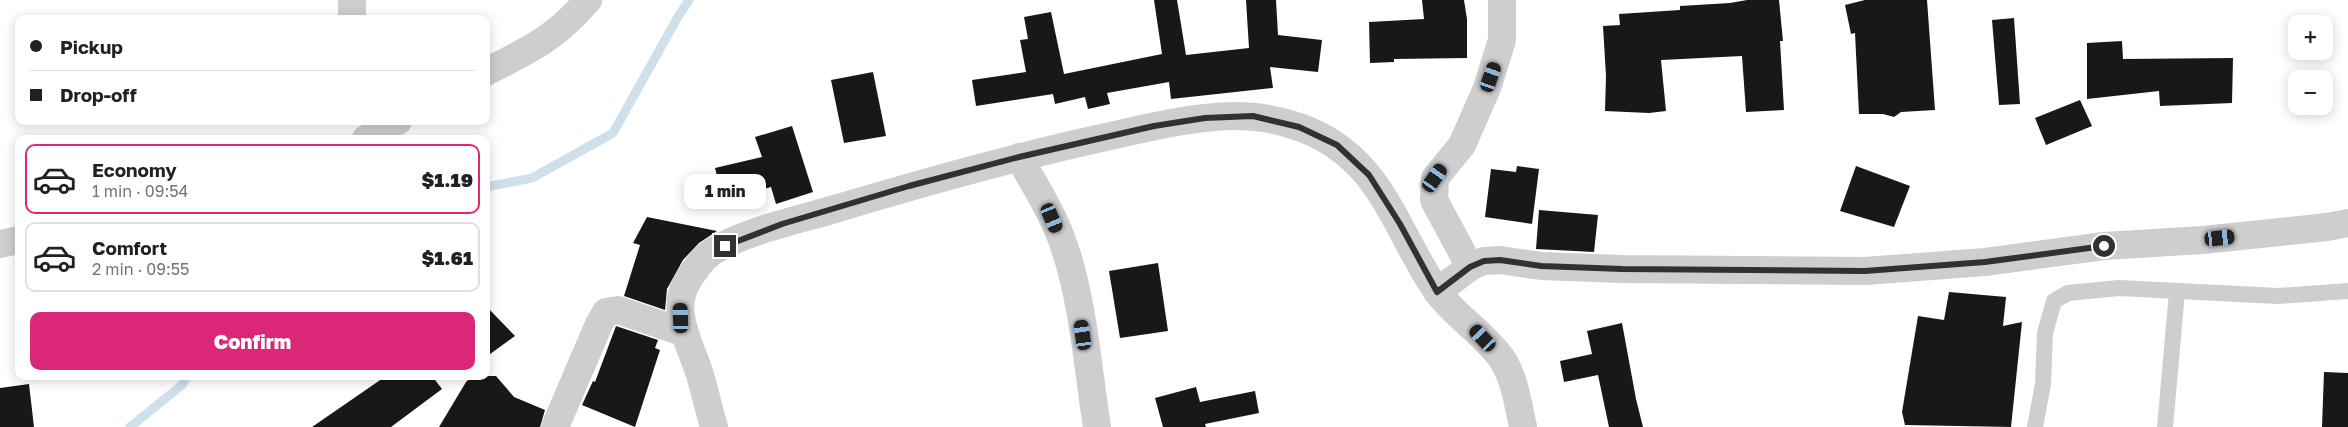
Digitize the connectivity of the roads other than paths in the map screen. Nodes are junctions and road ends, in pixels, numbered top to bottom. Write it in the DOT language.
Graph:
graph roads {
  1 [pos="352,0"];
  2 [pos="588,0"];
  3 [pos="1502,0"];
  4 [pos="352,15"];
  5 [pos="490,70"];
  6 [pos="387,125"];
  7 [pos="369,132"];
  8 [pos="1019,157"];
  9 [pos="2348,223"];
  10 [pos="15,241"];
  11 [pos="0,244"];
  12 [pos="1470,267"];
  13 [pos="2348,291"];
  14 [pos="1437,292"];
  15 [pos="2177,292"];
  16 [pos="685,333"];
  17 [pos="555,427"];
  18 [pos="714,427"];
  19 [pos="1097,427"];
  20 [pos="1523,427"];
  21 [pos="2035,427"];
  22 [pos="2164,427"];
  1 -- 4 [label="street"];
  2 -- 5 [label="street"];
  3 -- 12 [label="street"];
  6 -- 7 [label="street"];
  8 -- 14 [label="street"];
  8 -- 16 [label="street"];
  8 -- 19 [label="street"];
  9 -- 12 [label="street"];
  10 -- 11 [label="street"];
  12 -- 14 [label="street"];
  13 -- 15 [label="lane"];
  14 -- 20 [label="street"];
  15 -- 21 [label="lane"];
  15 -- 22 [label="lane"];
  16 -- 17 [label="street"];
  16 -- 18 [label="street"];
}
